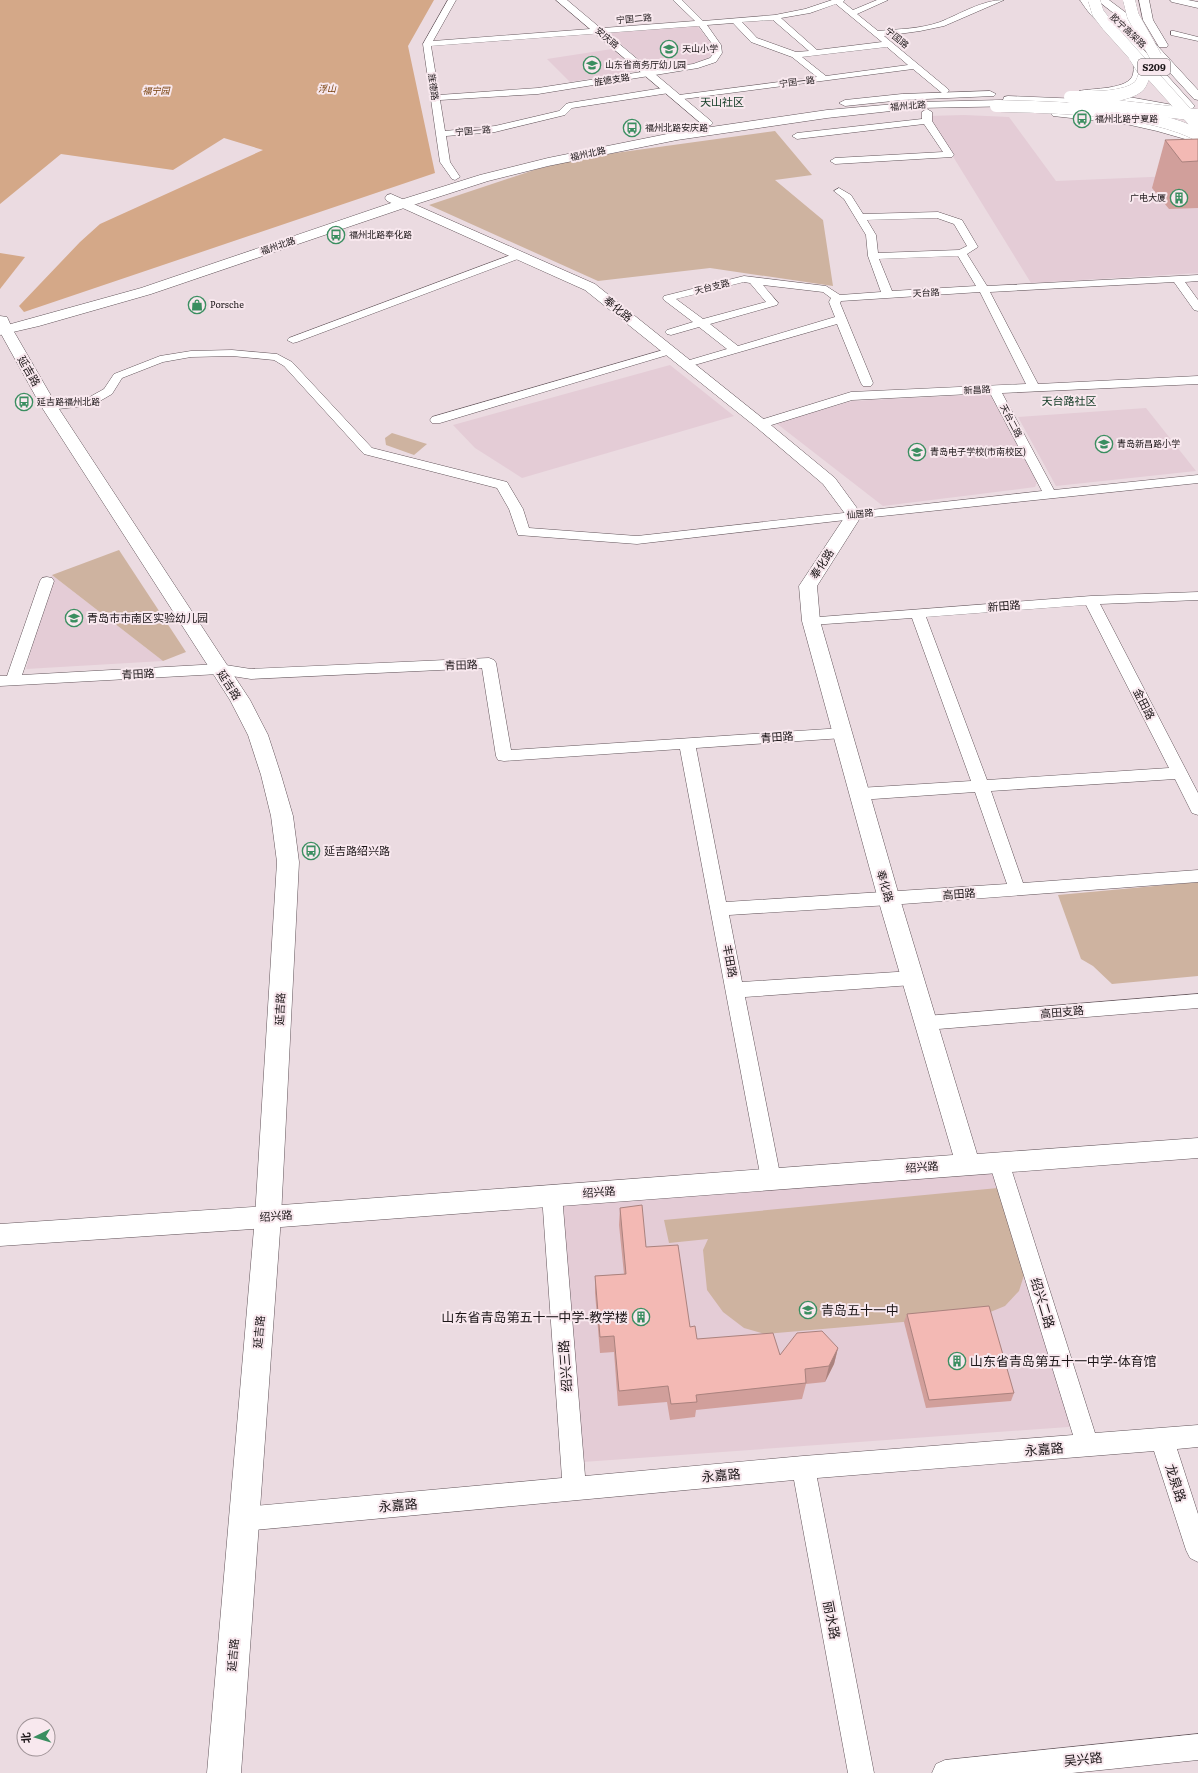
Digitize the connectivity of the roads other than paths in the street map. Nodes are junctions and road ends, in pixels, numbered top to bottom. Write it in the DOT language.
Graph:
graph roads {
  1 [pos="452,0"];
  2 [pos="561,0"];
  3 [pos="677,0"];
  4 [pos="838,0"];
  5 [pos="884,0"];
  6 [pos="1000,0"];
  7 [pos="1072,0"];
  8 [pos="1076,0"];
  9 [pos="1086,0"];
  10 [pos="1094,0"];
  11 [pos="1102,0"];
  12 [pos="1128,0"];
  13 [pos="1144,0"];
  14 [pos="1175,0"];
  15 [pos="1198,5"];
  16 [pos="852,13"];
  17 [pos="1097,15"];
  18 [pos="775,17"];
  19 [pos="1148,20"];
  20 [pos="736,21"];
  21 [pos="702,24"];
  22 [pos="600,32"];
  23 [pos="1174,33"];
  24 [pos="876,34"];
  25 [pos="1140,34"];
  26 [pos="1198,39"];
  27 [pos="427,44"];
  28 [pos="889,44"];
  29 [pos="854,48"];
  30 [pos="816,53"];
  31 [pos="795,55"];
  32 [pos="1137,58"];
  33 [pos="1156,58"];
  34 [pos="916,66"];
  35 [pos="880,71"];
  36 [pos="650,74"];
  37 [pos="824,78"];
  38 [pos="1198,82"];
  39 [pos="669,90"];
  40 [pos="945,91"];
  41 [pos="1089,93"];
  42 [pos="1198,97"];
  43 [pos="434,98"];
  44 [pos="679,98"];
  45 [pos="831,100"];
  46 [pos="1198,101"];
  47 [pos="1080,108"];
  48 [pos="927,117"];
  49 [pos="1197,117"];
  50 [pos="1118,120"];
  51 [pos="707,123"];
  52 [pos="739,123"];
  53 [pos="775,124"];
  54 [pos="1198,126"];
  55 [pos="440,134"];
  56 [pos="1198,135"];
  57 [pos="796,136"];
  58 [pos="1198,140"];
  59 [pos="835,161"];
  60 [pos="455,177"];
  61 [pos="838,191"];
  62 [pos="397,201"];
  63 [pos="860,217"];
  64 [pos="962,253"];
  65 [pos="519,255"];
  66 [pos="873,256"];
  67 [pos="1198,278"];
  68 [pos="753,280"];
  69 [pos="1178,280"];
  70 [pos="984,290"];
  71 [pos="888,295"];
  72 [pos="838,298"];
  73 [pos="1198,308"];
  74 [pos="841,319"];
  75 [pos="701,324"];
  76 [pos="2,325"];
  77 [pos="671,332"];
  78 [pos="293,340"];
  79 [pos="736,350"];
  80 [pos="670,351"];
  81 [pos="687,364"];
  82 [pos="1198,380"];
  83 [pos="867,383"];
  84 [pos="1034,388"];
  85 [pos="994,389"];
  86 [pos="49,406"];
  87 [pos="436,420"];
  88 [pos="760,424"];
  89 [pos="1198,479"];
  90 [pos="1050,494"];
  91 [pos="854,515"];
  92 [pos="47,581"];
  93 [pos="1198,596"];
  94 [pos="1091,600"];
  95 [pos="917,613"];
  96 [pos="811,621"];
  97 [pos="219,669"];
  98 [pos="7,681"];
  99 [pos="843,733"];
  100 [pos="687,744"];
  101 [pos="1180,773"];
  102 [pos="981,786"];
  103 [pos="859,794"];
  104 [pos="1198,809"];
  105 [pos="1198,876"];
  106 [pos="1017,889"];
  107 [pos="889,899"];
  108 [pos="720,909"];
  109 [pos="912,978"];
  110 [pos="736,990"];
  111 [pos="1198,1001"];
  112 [pos="926,1023"];
  113 [pos="1198,1148"];
  114 [pos="999,1162"];
  115 [pos="968,1164"];
  116 [pos="771,1179"];
  117 [pos="552,1195"];
  118 [pos="268,1217"];
  119 [pos="0,1235"];
  120 [pos="1198,1436"];
  121 [pos="1162,1439"];
  122 [pos="1087,1445"];
  123 [pos="804,1468"];
  124 [pos="574,1489"];
  125 [pos="244,1519"];
  126 [pos="1198,1550"];
  127 [pos="1198,1747"];
  128 [pos="224,1773"];
  129 [pos="861,1773"];
  130 [pos="945,1773"];
  1 -- 27 [label="street"];
  2 -- 22 [label="street, 安庆路"];
  3 -- 21 [label="street, 旌德支路"];
  4 -- 16 [label="street, 宁国路"];
  4 -- 18 [label="street, 宁国二路"];
  5 -- 16 [label="street"];
  6 -- 24 [label="street"];
  7 -- 17 [label="main road"];
  8 -- 49 [label="main road, 胶宁高架路 / S209, bridge"];
  9 -- 17 [label="main road"];
  9 -- 33 [label="main road, 胶宁高架路 / S209, bridge"];
  10 -- 32 [label="main road, bridge"];
  11 -- 25 [label="main road"];
  12 -- 33 [label="main road, bridge"];
  13 -- 19 [label="main road"];
  14 -- 15 [label="street"];
  16 -- 24 [label="street, 宁国路"];
  17 -- 32 [label="main road"];
  17 -- 32 [label="main road"];
  18 -- 20 [label="street, 宁国二路"];
  18 -- 30 [label="street"];
  19 -- 25 [label="main road"];
  19 -- 38 [label="main road"];
  20 -- 21 [label="street, 宁国二路"];
  20 -- 31 [label="street"];
  21 -- 22 [label="street, 宁国二路"];
  21 -- 36 [label="street, 旌德支路"];
  22 -- 27 [label="street, 宁国二路"];
  22 -- 36 [label="street, 安庆路"];
  23 -- 26 [label="street"];
  24 -- 28 [label="street, 宁国路"];
  25 -- 42 [label="main road"];
  27 -- 43 [label="street, 旌德路"];
  28 -- 29 [label="street"];
  28 -- 34 [label="street, 宁国路"];
  29 -- 30 [label="street"];
  29 -- 35 [label="street"];
  30 -- 31 [label="street"];
  31 -- 37 [label="street"];
  32 -- 41 [label="main road"];
  32 -- 49 [label="main road"];
  32 -- 52 [label="main road, bridge"];
  32 -- 54 [label="main road, bridge"];
  33 -- 46 [label="main road, 胶宁高架路 / S209"];
  34 -- 35 [label="street, 宁国一路"];
  34 -- 40 [label="street, 宁国路"];
  35 -- 37 [label="street, 宁国一路"];
  36 -- 39 [label="street, 安庆路"];
  36 -- 43 [label="street, 旌德支路"];
  37 -- 44 [label="street, 宁国一路"];
  39 -- 44 [label="street, 安庆路"];
  39 -- 55 [label="street, 宁国一路"];
  40 -- 41 [label="main road"];
  40 -- 45 [label="main road"];
  41 -- 47 [label="main road"];
  41 -- 49 [label="main road"];
  43 -- 55 [label="street, 旌德路"];
  44 -- 51 [label="street, 安庆路"];
  47 -- 48 [label="main road"];
  47 -- 49 [label="main road, 福州北路, bridge"];
  47 -- 50 [label="main road"];
  47 -- 52 [label="main road, 福州北路"];
  48 -- 53 [label="main road"];
  48 -- 57 [label="street"];
  48 -- 59 [label="street"];
  49 -- 50 [label="main road"];
  50 -- 58 [label="main road"];
  51 -- 52 [label="main road, 福州北路"];
  51 -- 60 [label="main road, 福州北路"];
  52 -- 53 [label="main road"];
  52 -- 62 [label="main road, 福州北路"];
  53 -- 56 [label="main road, bridge"];
  55 -- 60 [label="street, 旌德路"];
  60 -- 62 [label="main road, 福州北路"];
  61 -- 63 [label="street"];
  62 -- 65 [label="street, 奉化路"];
  62 -- 76 [label="main road, 福州北路"];
  63 -- 64 [label="street"];
  63 -- 66 [label="street"];
  64 -- 66 [label="street"];
  64 -- 70 [label="street"];
  65 -- 78 [label="street"];
  65 -- 80 [label="street, 奉化路"];
  66 -- 71 [label="street"];
  67 -- 69 [label="street, 天台路"];
  68 -- 72 [label="street, 天台支路"];
  68 -- 75 [label="street"];
  68 -- 75 [label="street, 天台支路"];
  69 -- 70 [label="street, 天台路"];
  69 -- 73 [label="street"];
  70 -- 71 [label="street, 天台路"];
  70 -- 84 [label="street"];
  71 -- 72 [label="street, 天台路"];
  72 -- 74 [label="street"];
  74 -- 79 [label="street"];
  74 -- 83 [label="street"];
  75 -- 77 [label="street"];
  75 -- 79 [label="street, 天台支路"];
  76 -- 86 [label="main road, 延吉路"];
  79 -- 81 [label="street"];
  80 -- 81 [label="street, 奉化路"];
  80 -- 87 [label="street"];
  81 -- 88 [label="street, 奉化路"];
  82 -- 84 [label="street, 新昌路"];
  84 -- 85 [label="street, 新昌路"];
  85 -- 88 [label="street, 新昌路"];
  85 -- 90 [label="street, 天台二路"];
  86 -- 91 [label="street, 仙居路"];
  86 -- 97 [label="main road, 延吉路"];
  88 -- 91 [label="street, 奉化路"];
  89 -- 90 [label="street, 仙居路"];
  90 -- 91 [label="street, 仙居路"];
  91 -- 96 [label="street, 奉化路"];
  92 -- 98 [label="street"];
  93 -- 94 [label="street, 新田路"];
  94 -- 95 [label="street, 新田路"];
  94 -- 101 [label="street, 金田路"];
  95 -- 96 [label="street, 新田路"];
  95 -- 102 [label="street"];
  96 -- 99 [label="street, 奉化路"];
  97 -- 98 [label="street, 青田路"];
  97 -- 100 [label="street, 青田路"];
  97 -- 118 [label="main road, 延吉路"];
  99 -- 100 [label="street, 青田路"];
  99 -- 103 [label="street, 奉化路"];
  100 -- 108 [label="street, 丰田路"];
  101 -- 102 [label="street"];
  101 -- 104 [label="street, 金田路"];
  102 -- 103 [label="street"];
  102 -- 106 [label="street"];
  103 -- 107 [label="street, 奉化路"];
  105 -- 106 [label="street, 高田路"];
  106 -- 107 [label="street, 高田路"];
  107 -- 108 [label="street, 高田路"];
  107 -- 109 [label="street, 奉化路"];
  108 -- 110 [label="street, 丰田路"];
  109 -- 110 [label="street"];
  109 -- 112 [label="street, 奉化路"];
  110 -- 116 [label="street, 丰田路"];
  111 -- 112 [label="street, 高田支路"];
  112 -- 115 [label="street, 奉化路"];
  113 -- 114 [label="street, 绍兴路"];
  114 -- 115 [label="street, 绍兴路"];
  114 -- 122 [label="street, 绍兴二路"];
  115 -- 116 [label="street, 绍兴路"];
  116 -- 117 [label="street, 绍兴路"];
  117 -- 118 [label="street, 绍兴路"];
  117 -- 124 [label="street, 绍兴三路"];
  118 -- 119 [label="street, 绍兴路"];
  118 -- 125 [label="main road, 延吉路"];
  120 -- 121 [label="street, 永嘉路"];
  121 -- 122 [label="street, 永嘉路"];
  121 -- 126 [label="street, 龙泉路"];
  122 -- 123 [label="street, 永嘉路"];
  123 -- 124 [label="street, 永嘉路"];
  123 -- 129 [label="street, 丽水路"];
  124 -- 125 [label="street, 永嘉路"];
  125 -- 128 [label="main road, 延吉路"];
  127 -- 130 [label="street, 吴兴路"];
}
